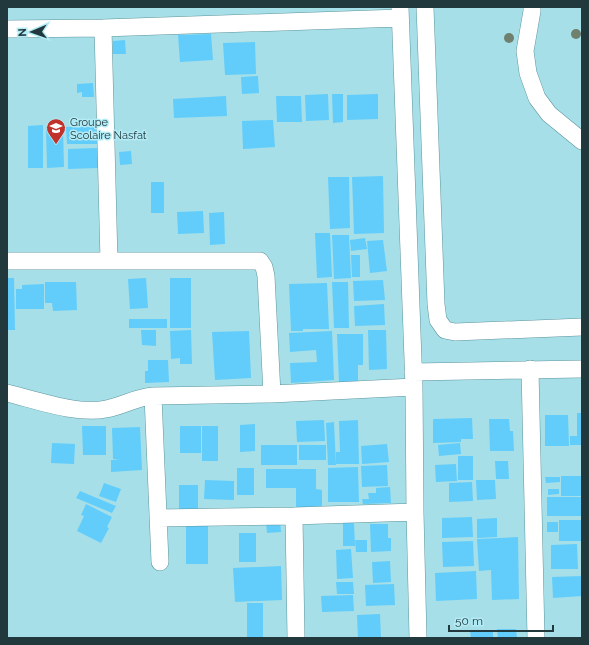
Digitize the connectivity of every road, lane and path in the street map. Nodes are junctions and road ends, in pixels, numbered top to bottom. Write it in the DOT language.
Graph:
graph roads {
  1 [pos="425,7"];
  2 [pos="532,7"];
  3 [pos="400,12"];
  4 [pos="102,28"];
  5 [pos="7,29"];
  6 [pos="582,141"];
  7 [pos="7,261"];
  8 [pos="109,261"];
  9 [pos="582,327"];
  10 [pos="530,369"];
  11 [pos="582,369"];
  12 [pos="413,380"];
  13 [pos="7,393"];
  14 [pos="272,394"];
  15 [pos="153,396"];
  16 [pos="415,512"];
  17 [pos="294,516"];
  18 [pos="158,518"];
  19 [pos="160,562"];
  20 [pos="296,638"];
  21 [pos="418,638"];
  22 [pos="536,638"];
  1 -- 9 [label="street"];
  2 -- 6 [label="street"];
  3 -- 4 [label="street"];
  3 -- 12 [label="street"];
  4 -- 5 [label="street"];
  4 -- 8 [label="street"];
  7 -- 8 [label="street"];
  8 -- 14 [label="street"];
  10 -- 11 [label="street"];
  10 -- 12 [label="street"];
  10 -- 22 [label="street"];
  12 -- 14 [label="street"];
  12 -- 16 [label="street"];
  13 -- 15 [label="street"];
  14 -- 15 [label="street"];
  15 -- 18 [label="street"];
  16 -- 17 [label="street"];
  16 -- 21 [label="street"];
  17 -- 18 [label="street"];
  17 -- 20 [label="street"];
  18 -- 19 [label="street"];
}
